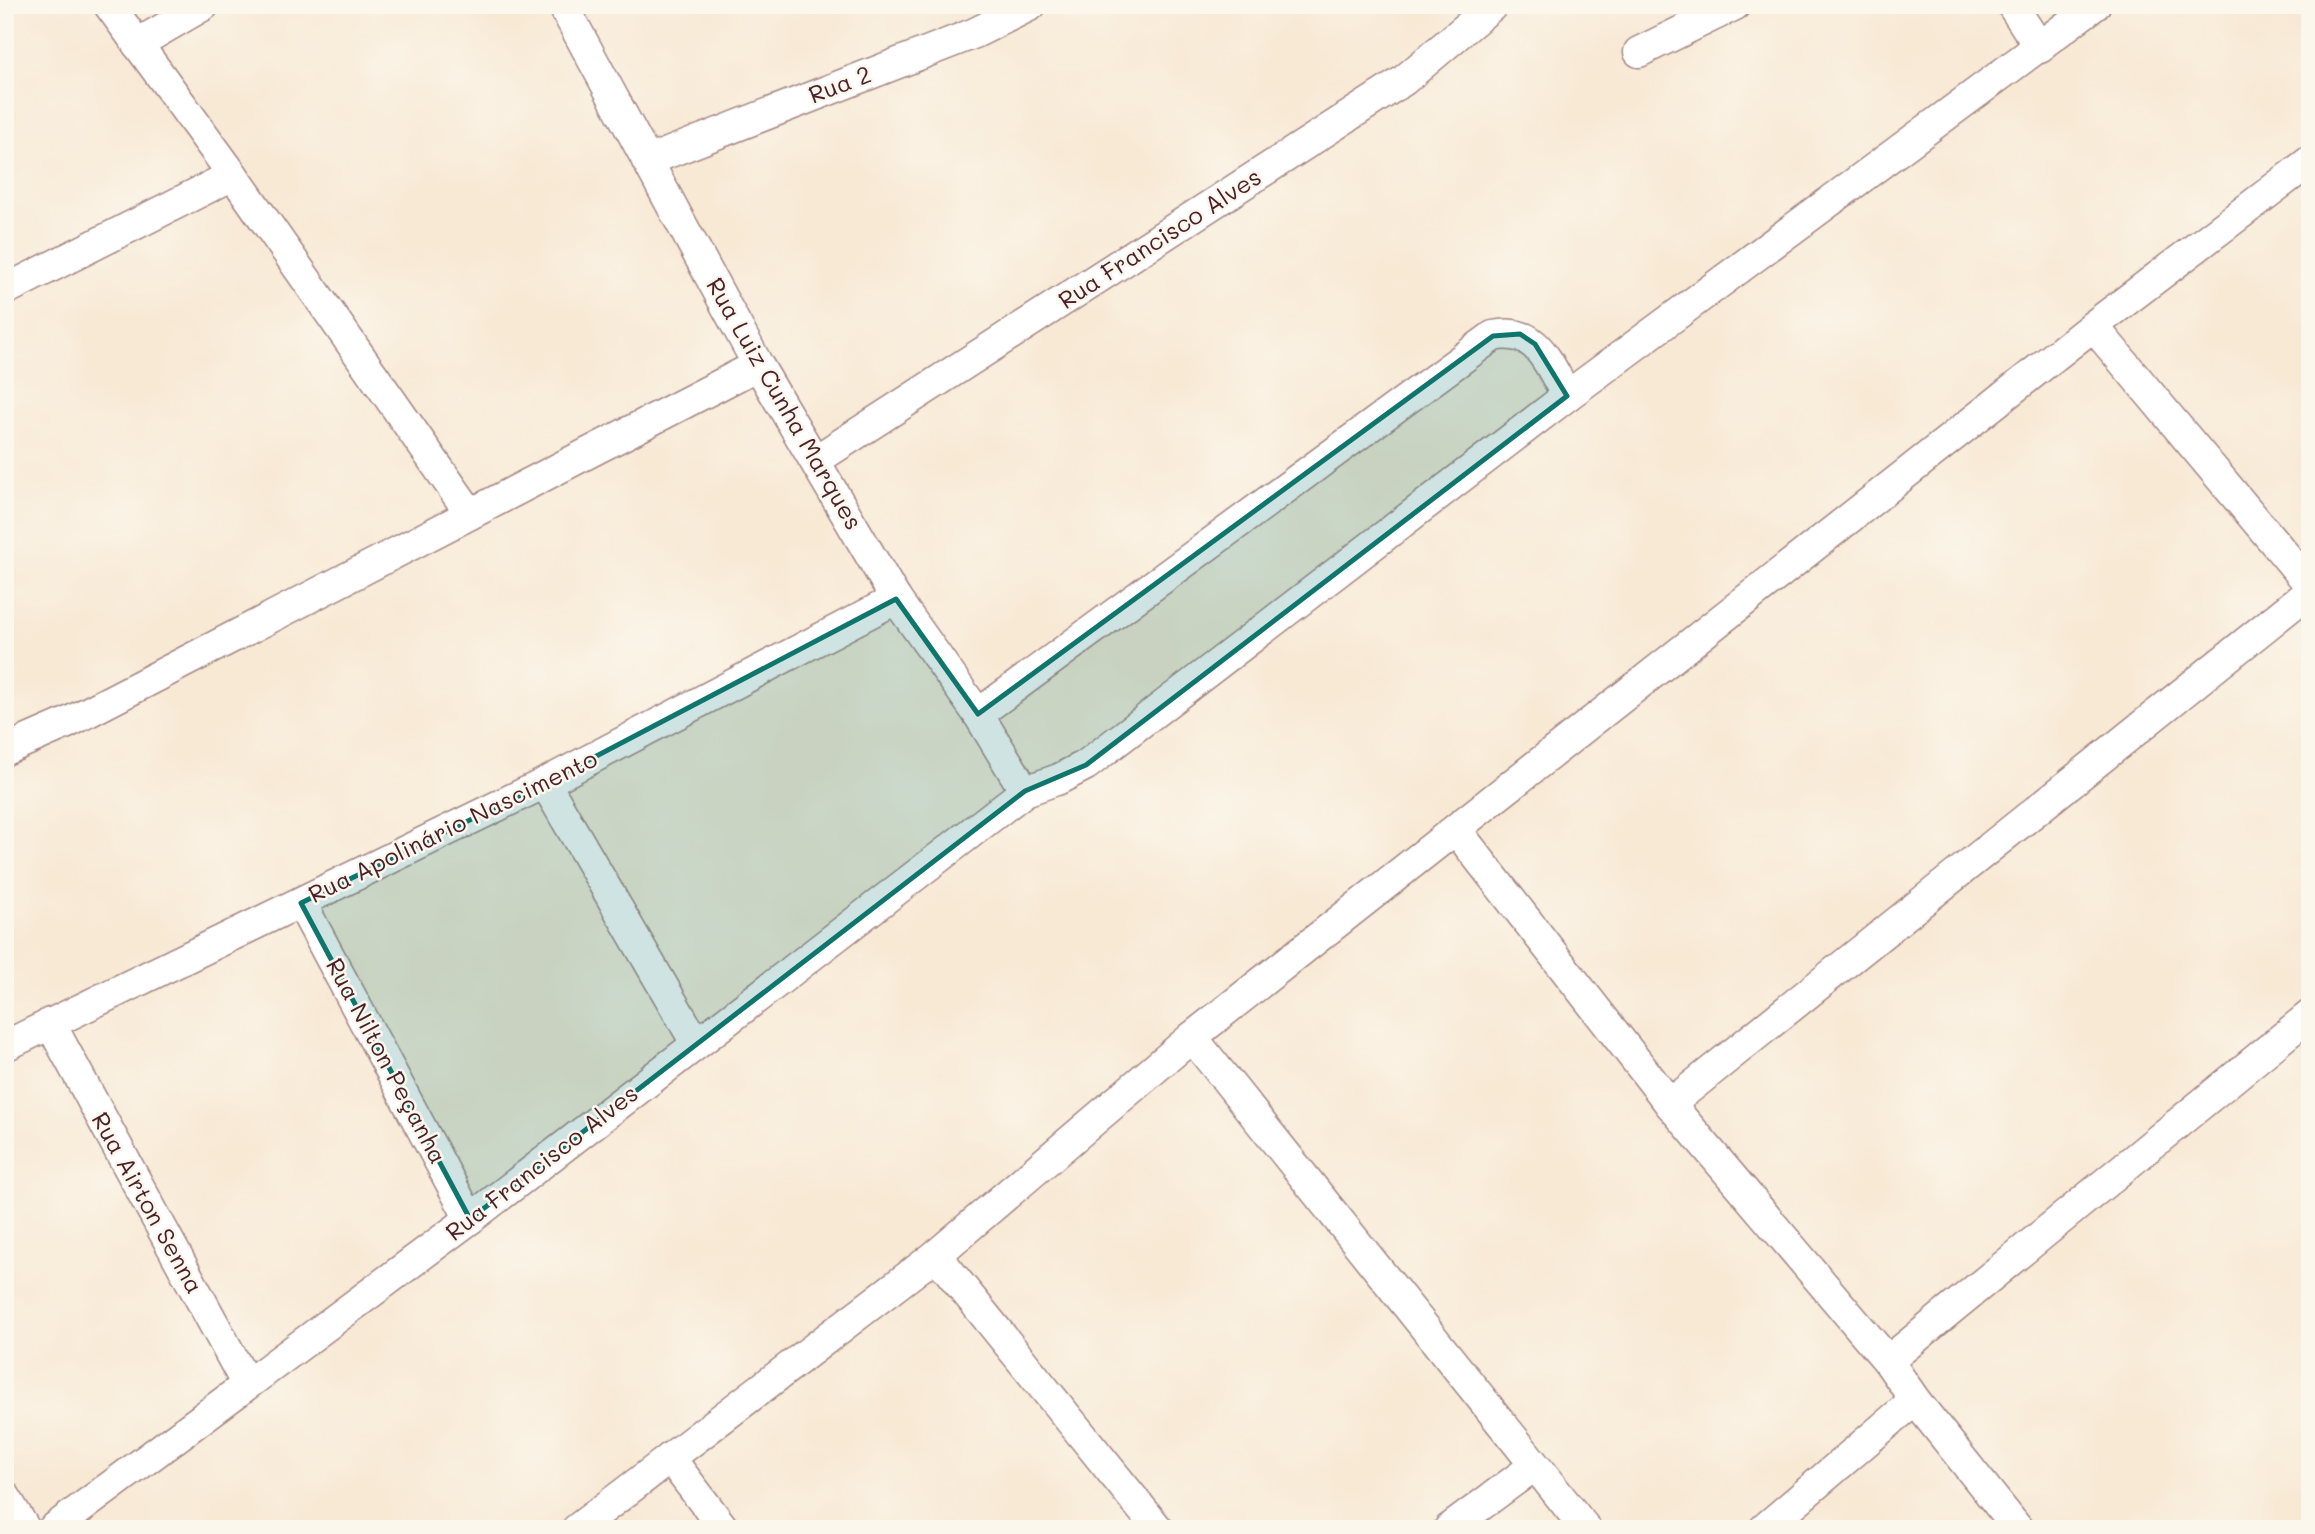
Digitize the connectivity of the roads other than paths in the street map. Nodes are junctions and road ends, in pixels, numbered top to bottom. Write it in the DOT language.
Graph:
graph roads {
  1 [pos="109,5"];
  2 [pos="204,5"];
  3 [pos="563,5"];
  4 [pos="1031,5"];
  5 [pos="1493,5"];
  6 [pos="1735,5"];
  7 [pos="2012,5"];
  8 [pos="2095,5"];
  9 [pos="137,44"];
  10 [pos="2040,48"];
  11 [pos="1639,52"];
  12 [pos="647,161"];
  13 [pos="2310,161"];
  14 [pos="233,175"];
  15 [pos="5,290"];
  16 [pos="2093,326"];
  17 [pos="758,365"];
  18 [pos="1567,396"];
  19 [pos="816,460"];
  20 [pos="471,513"];
  21 [pos="2310,585"];
  22 [pos="2310,591"];
  23 [pos="896,599"];
  24 [pos="978,714"];
  25 [pos="5,750"];
  26 [pos="545,783"];
  27 [pos="1025,790"];
  28 [pos="1457,831"];
  29 [pos="301,903"];
  30 [pos="2310,1015"];
  31 [pos="50,1023"];
  32 [pos="1192,1037"];
  33 [pos="696,1043"];
  34 [pos="5,1046"];
  35 [pos="1670,1104"];
  36 [pos="470,1219"];
  37 [pos="936,1255"];
  38 [pos="1888,1361"];
  39 [pos="246,1383"];
  40 [pos="1915,1400"];
  41 [pos="670,1458"];
  42 [pos="1534,1466"];
  43 [pos="5,1496"];
  44 [pos="25,1529"];
  45 [pos="54,1529"];
  46 [pos="577,1529"];
  47 [pos="724,1529"];
  48 [pos="1158,1529"];
  49 [pos="1449,1529"];
  50 [pos="1587,1529"];
  51 [pos="1765,1529"];
  52 [pos="2018,1529"];
  1 -- 9 [label="street"];
  2 -- 9 [label="street"];
  3 -- 12 [label="street, Rua Luiz Cunha Marques"];
  4 -- 12 [label="street, Rua 2"];
  5 -- 19 [label="street, Rua Francisco Alves"];
  6 -- 11 [label="street"];
  7 -- 10 [label="street"];
  8 -- 10 [label="street, Rua Francisco Alves"];
  9 -- 14 [label="street"];
  10 -- 18 [label="street, Rua Francisco Alves"];
  12 -- 17 [label="street, Rua Luiz Cunha Marques"];
  13 -- 16 [label="street"];
  14 -- 15 [label="street"];
  14 -- 20 [label="street"];
  16 -- 21 [label="street"];
  16 -- 28 [label="street"];
  17 -- 19 [label="street, Rua Luiz Cunha Marques"];
  17 -- 20 [label="street"];
  18 -- 24 [label="street"];
  18 -- 27 [label="street, Rua Francisco Alves"];
  19 -- 23 [label="street, Rua Luiz Cunha Marques"];
  20 -- 25 [label="street"];
  22 -- 35 [label="street"];
  23 -- 24 [label="street, Rua Luiz Cunha Marques"];
  23 -- 26 [label="street, Rua Apolinário Nascimento"];
  24 -- 27 [label="street, Rua Luiz Cunha Marques"];
  26 -- 29 [label="street, Rua Apolinário Nascimento"];
  26 -- 33 [label="street"];
  27 -- 33 [label="street, Rua Francisco Alves"];
  28 -- 32 [label="street"];
  28 -- 35 [label="street"];
  29 -- 31 [label="street, Rua Apolinário Nascimento"];
  29 -- 36 [label="street, Rua Nilton Peçanha"];
  30 -- 38 [label="street"];
  31 -- 34 [label="street, Rua Apolinário Nascimento"];
  31 -- 39 [label="street, Rua Airton Senna"];
  32 -- 37 [label="street"];
  32 -- 42 [label="street"];
  33 -- 36 [label="street, Rua Francisco Alves"];
  35 -- 38 [label="street"];
  36 -- 39 [label="street, Rua Francisco Alves"];
  37 -- 41 [label="street"];
  37 -- 48 [label="street"];
  38 -- 40 [label="street"];
  39 -- 45 [label="street, Rua Francisco Alves"];
  40 -- 51 [label="street"];
  40 -- 52 [label="street"];
  41 -- 46 [label="street"];
  41 -- 47 [label="street"];
  42 -- 49 [label="street"];
  42 -- 50 [label="street"];
  43 -- 44 [label="street"];
}
